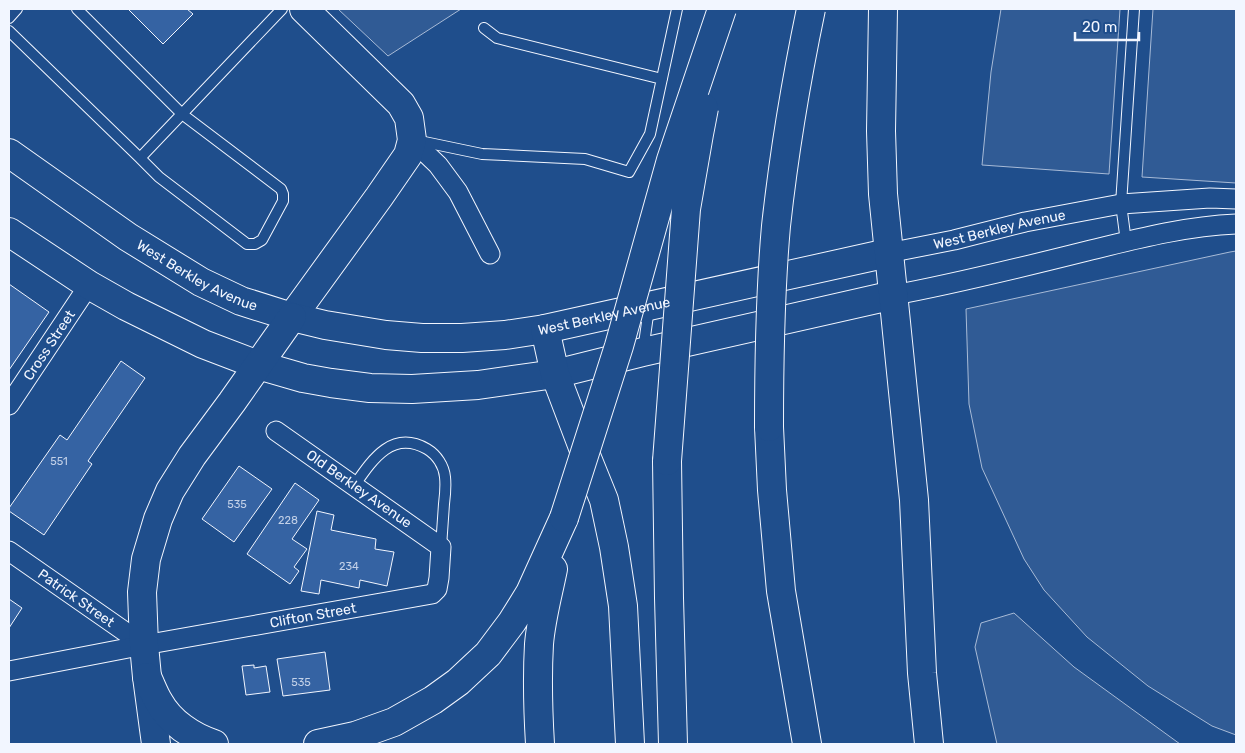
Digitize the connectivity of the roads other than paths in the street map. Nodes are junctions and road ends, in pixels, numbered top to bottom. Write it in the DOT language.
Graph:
graph roads {
  1 [pos="17,9"];
  2 [pos="77,9"];
  3 [pos="282,9"];
  4 [pos="304,9"];
  5 [pos="677,9"];
  6 [pos="724,9"];
  7 [pos="811,9"];
  8 [pos="883,9"];
  9 [pos="1134,9"];
  10 [pos="9,18"];
  11 [pos="484,28"];
  12 [pos="9,31"];
  13 [pos="662,79"];
  14 [pos="182,114"];
  15 [pos="412,140"];
  16 [pos="9,153"];
  17 [pos="140,158"];
  18 [pos="1236,199"];
  19 [pos="1121,204"];
  20 [pos="1236,224"];
  21 [pos="9,232"];
  22 [pos="1126,242"];
  23 [pos="888,253"];
  24 [pos="490,254"];
  25 [pos="89,285"];
  26 [pos="894,295"];
  27 [pos="650,306"];
  28 [pos="292,317"];
  29 [pos="545,329"];
  30 [pos="643,352"];
  31 [pos="258,365"];
  32 [pos="555,374"];
  33 [pos="9,405"];
  34 [pos="276,431"];
  35 [pos="354,486"];
  36 [pos="564,518"];
  37 [pos="441,547"];
  38 [pos="9,551"];
  39 [pos="144,645"];
  40 [pos="9,671"];
  41 [pos="147,677"];
  42 [pos="156,744"];
  43 [pos="214,744"];
  44 [pos="318,744"];
  45 [pos="540,744"];
  46 [pos="630,744"];
  47 [pos="673,744"];
  48 [pos="807,744"];
  49 [pos="929,744"];
  1 -- 10 [label="lane"];
  2 -- 14 [label="lane"];
  3 -- 14 [label="lane"];
  4 -- 15 [label="main road"];
  5 -- 13 [label="lane"];
  6 -- 36 [label="main road, bridge"];
  6 -- 47 [label="main road, bridge"];
  7 -- 48 [label="main road, bridge"];
  8 -- 23 [label="main road"];
  9 -- 19 [label="lane"];
  11 -- 13 [label="lane"];
  12 -- 17 [label="lane"];
  13 -- 15 [label="lane"];
  14 -- 17 [label="lane"];
  14 -- 17 [label="lane"];
  15 -- 24 [label="street"];
  15 -- 28 [label="main road"];
  16 -- 28 [label="main road, West Berkley Avenue"];
  18 -- 19 [label="street, West Berkley Avenue"];
  19 -- 22 [label="lane"];
  19 -- 23 [label="street, West Berkley Avenue"];
  20 -- 22 [label="street"];
  21 -- 25 [label="main road"];
  22 -- 26 [label="street"];
  23 -- 26 [label="main road"];
  23 -- 27 [label="main road, West Berkley Avenue"];
  25 -- 31 [label="main road"];
  25 -- 33 [label="street, Cross Street"];
  26 -- 30 [label="main road"];
  26 -- 49 [label="main road"];
  27 -- 29 [label="main road, West Berkley Avenue"];
  27 -- 30 [label="lane"];
  28 -- 29 [label="main road, West Berkley Avenue"];
  28 -- 31 [label="main road"];
  29 -- 32 [label="main road"];
  30 -- 32 [label="main road"];
  31 -- 32 [label="main road"];
  31 -- 39 [label="main road"];
  32 -- 46 [label="main road"];
  34 -- 35 [label="street, Old Berkley Avenue"];
  35 -- 37 [label="street, Old Berkley Avenue"];
  35 -- 37 [label="lane"];
  36 -- 44 [label="main road"];
  36 -- 45 [label="main road"];
  37 -- 39 [label="street, Clifton Street"];
  38 -- 39 [label="street, Patrick Street"];
  39 -- 40 [label="street, Clifton Street"];
  39 -- 41 [label="main road"];
  41 -- 42 [label="main road"];
  41 -- 43 [label="main road"];
}
